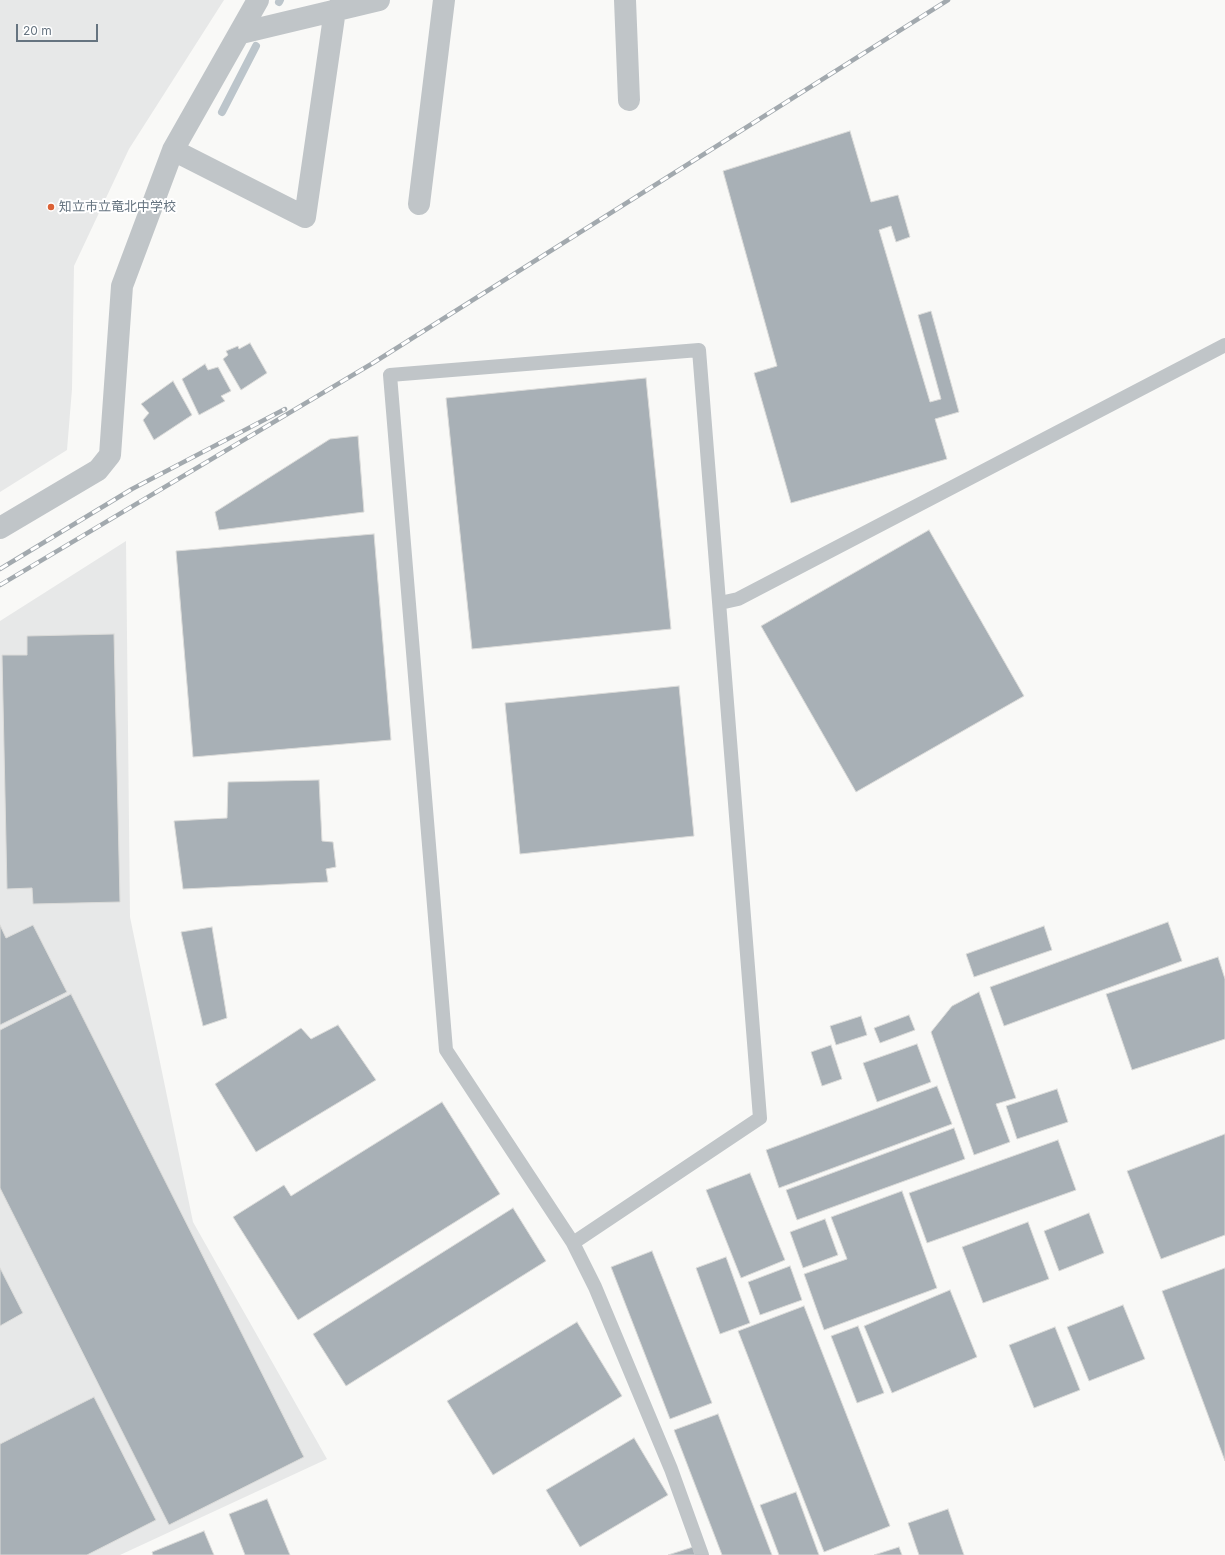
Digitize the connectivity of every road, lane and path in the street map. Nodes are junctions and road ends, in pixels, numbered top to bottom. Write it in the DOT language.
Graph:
graph roads {
  1 [pos="258,0"];
  2 [pos="379,0"];
  3 [pos="444,0"];
  4 [pos="625,0"];
  5 [pos="335,10"];
  6 [pos="240,33"];
  7 [pos="629,100"];
  8 [pos="173,150"];
  9 [pos="419,204"];
  10 [pos="1225,344"];
  11 [pos="0,528"];
  12 [pos="720,603"];
  13 [pos="573,1243"];
  14 [pos="702,1555"];
  1 -- 6 [label="street"];
  2 -- 5 [label="street"];
  3 -- 9 [label="street"];
  4 -- 7 [label="street"];
  5 -- 6 [label="street"];
  5 -- 8 [label="street"];
  6 -- 8 [label="street"];
  8 -- 11 [label="street"];
  10 -- 12 [label="lane"];
  12 -- 13 [label="lane"];
  12 -- 13 [label="lane"];
  13 -- 14 [label="lane"];
}
